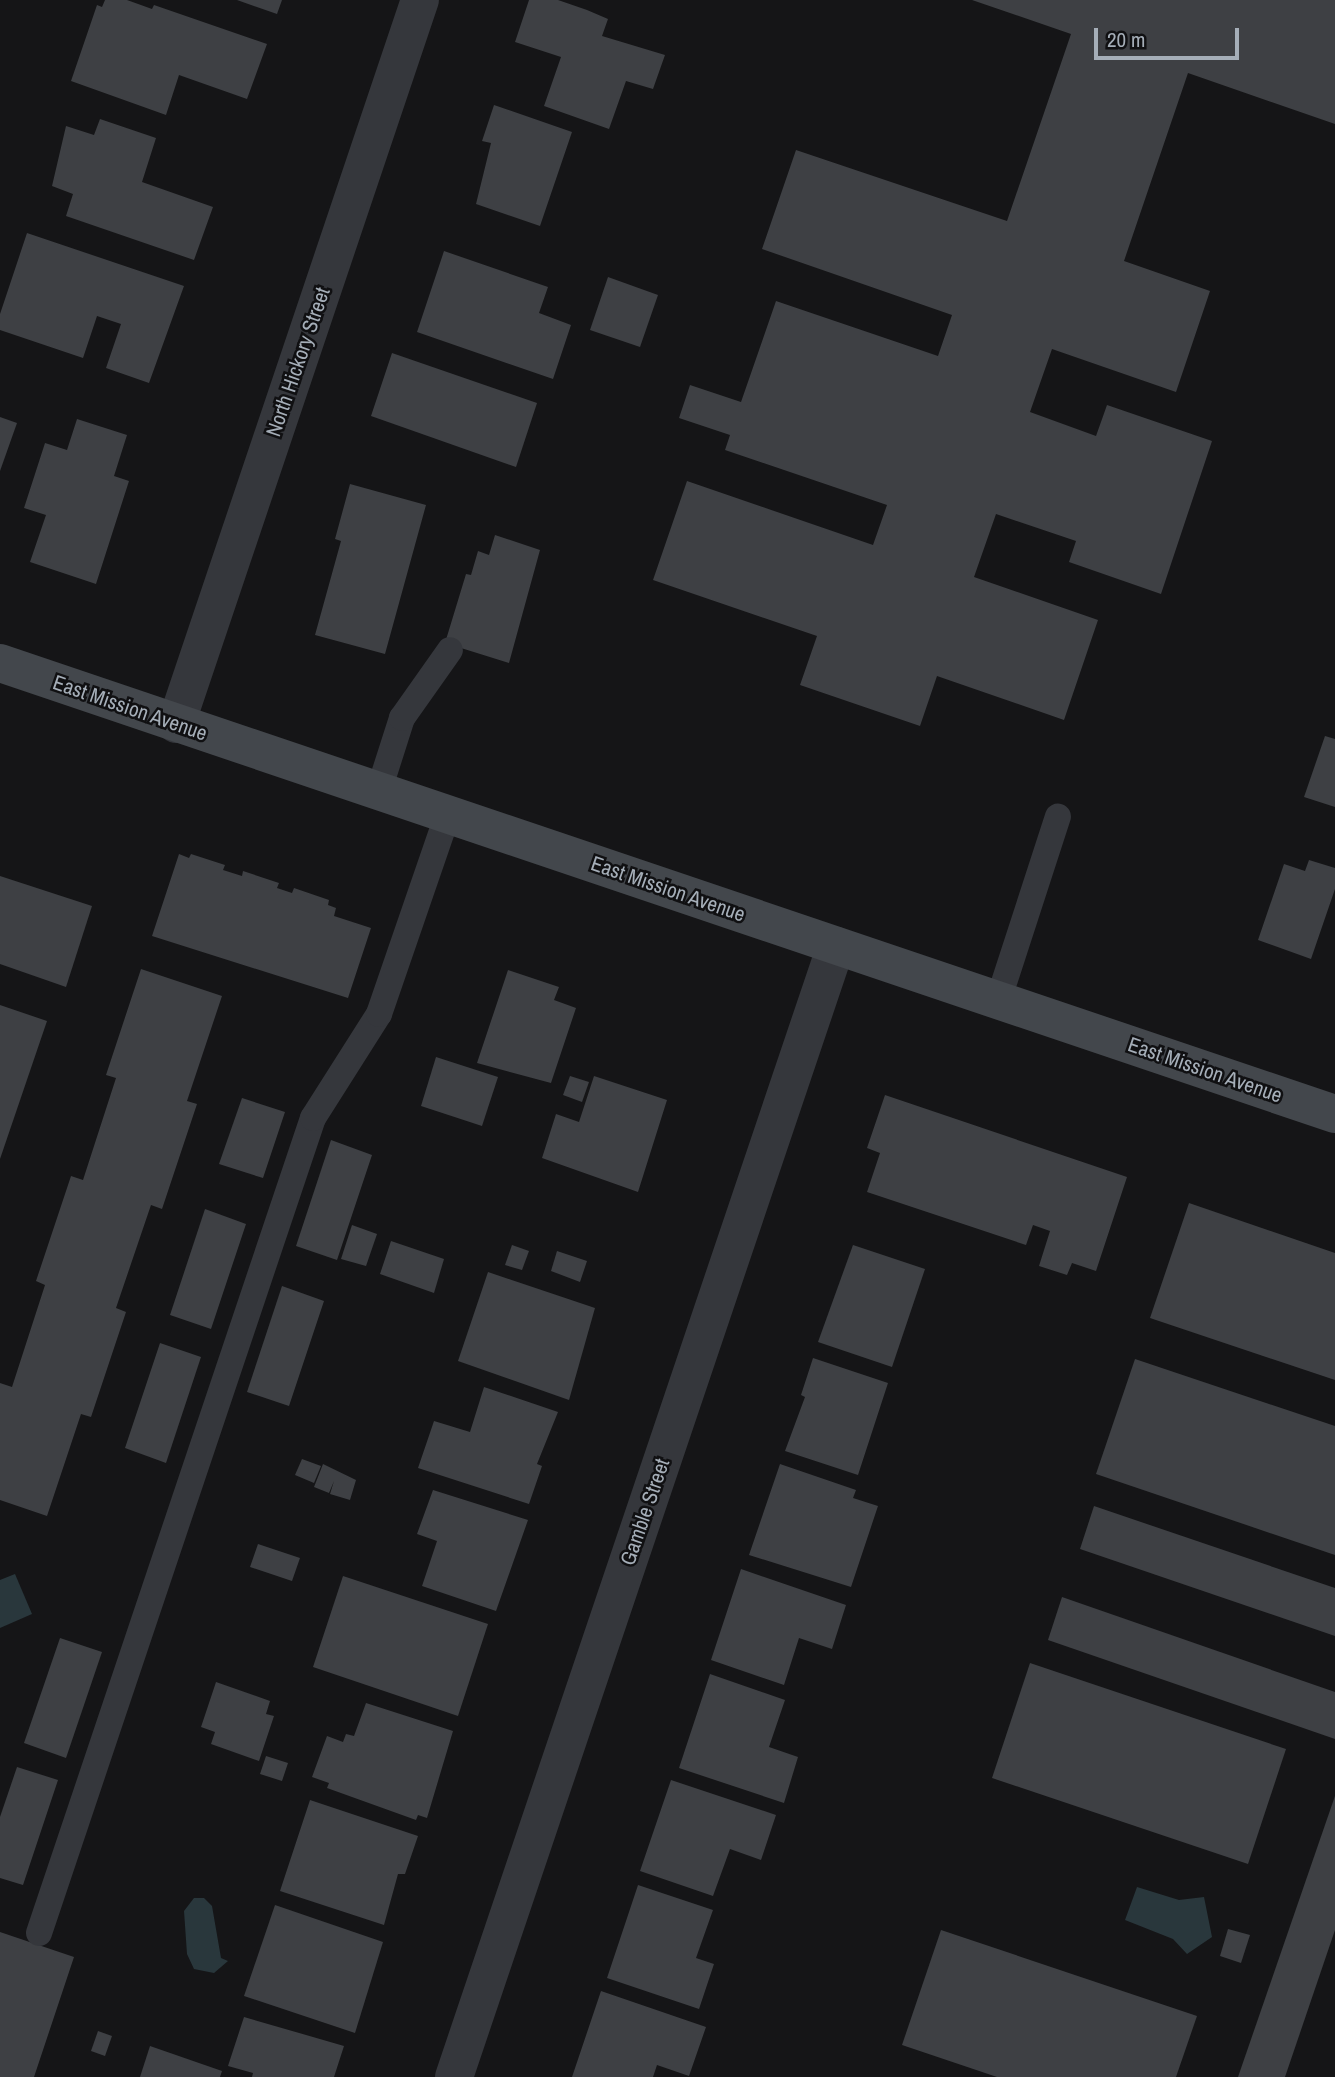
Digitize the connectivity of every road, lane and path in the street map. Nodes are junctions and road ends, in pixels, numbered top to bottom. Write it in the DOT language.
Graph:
graph roads {
  1 [pos="420,0"];
  2 [pos="450,650"];
  3 [pos="0,663"];
  4 [pos="176,724"];
  5 [pos="379,790"];
  6 [pos="448,814"];
  7 [pos="1058,816"];
  8 [pos="836,946"];
  9 [pos="998,1001"];
  10 [pos="1335,1114"];
  11 [pos="39,1933"];
  12 [pos="454,2077"];
  1 -- 4 [label="street, North Hickory Street"];
  2 -- 5 [label="lane"];
  3 -- 4 [label="main road, East Mission Avenue"];
  4 -- 5 [label="main road, East Mission Avenue"];
  5 -- 6 [label="main road, East Mission Avenue"];
  6 -- 8 [label="main road, East Mission Avenue"];
  6 -- 11 [label="lane"];
  7 -- 9 [label="lane"];
  8 -- 9 [label="main road, East Mission Avenue"];
  8 -- 12 [label="street, Gamble Street"];
  9 -- 10 [label="main road, East Mission Avenue"];
}
